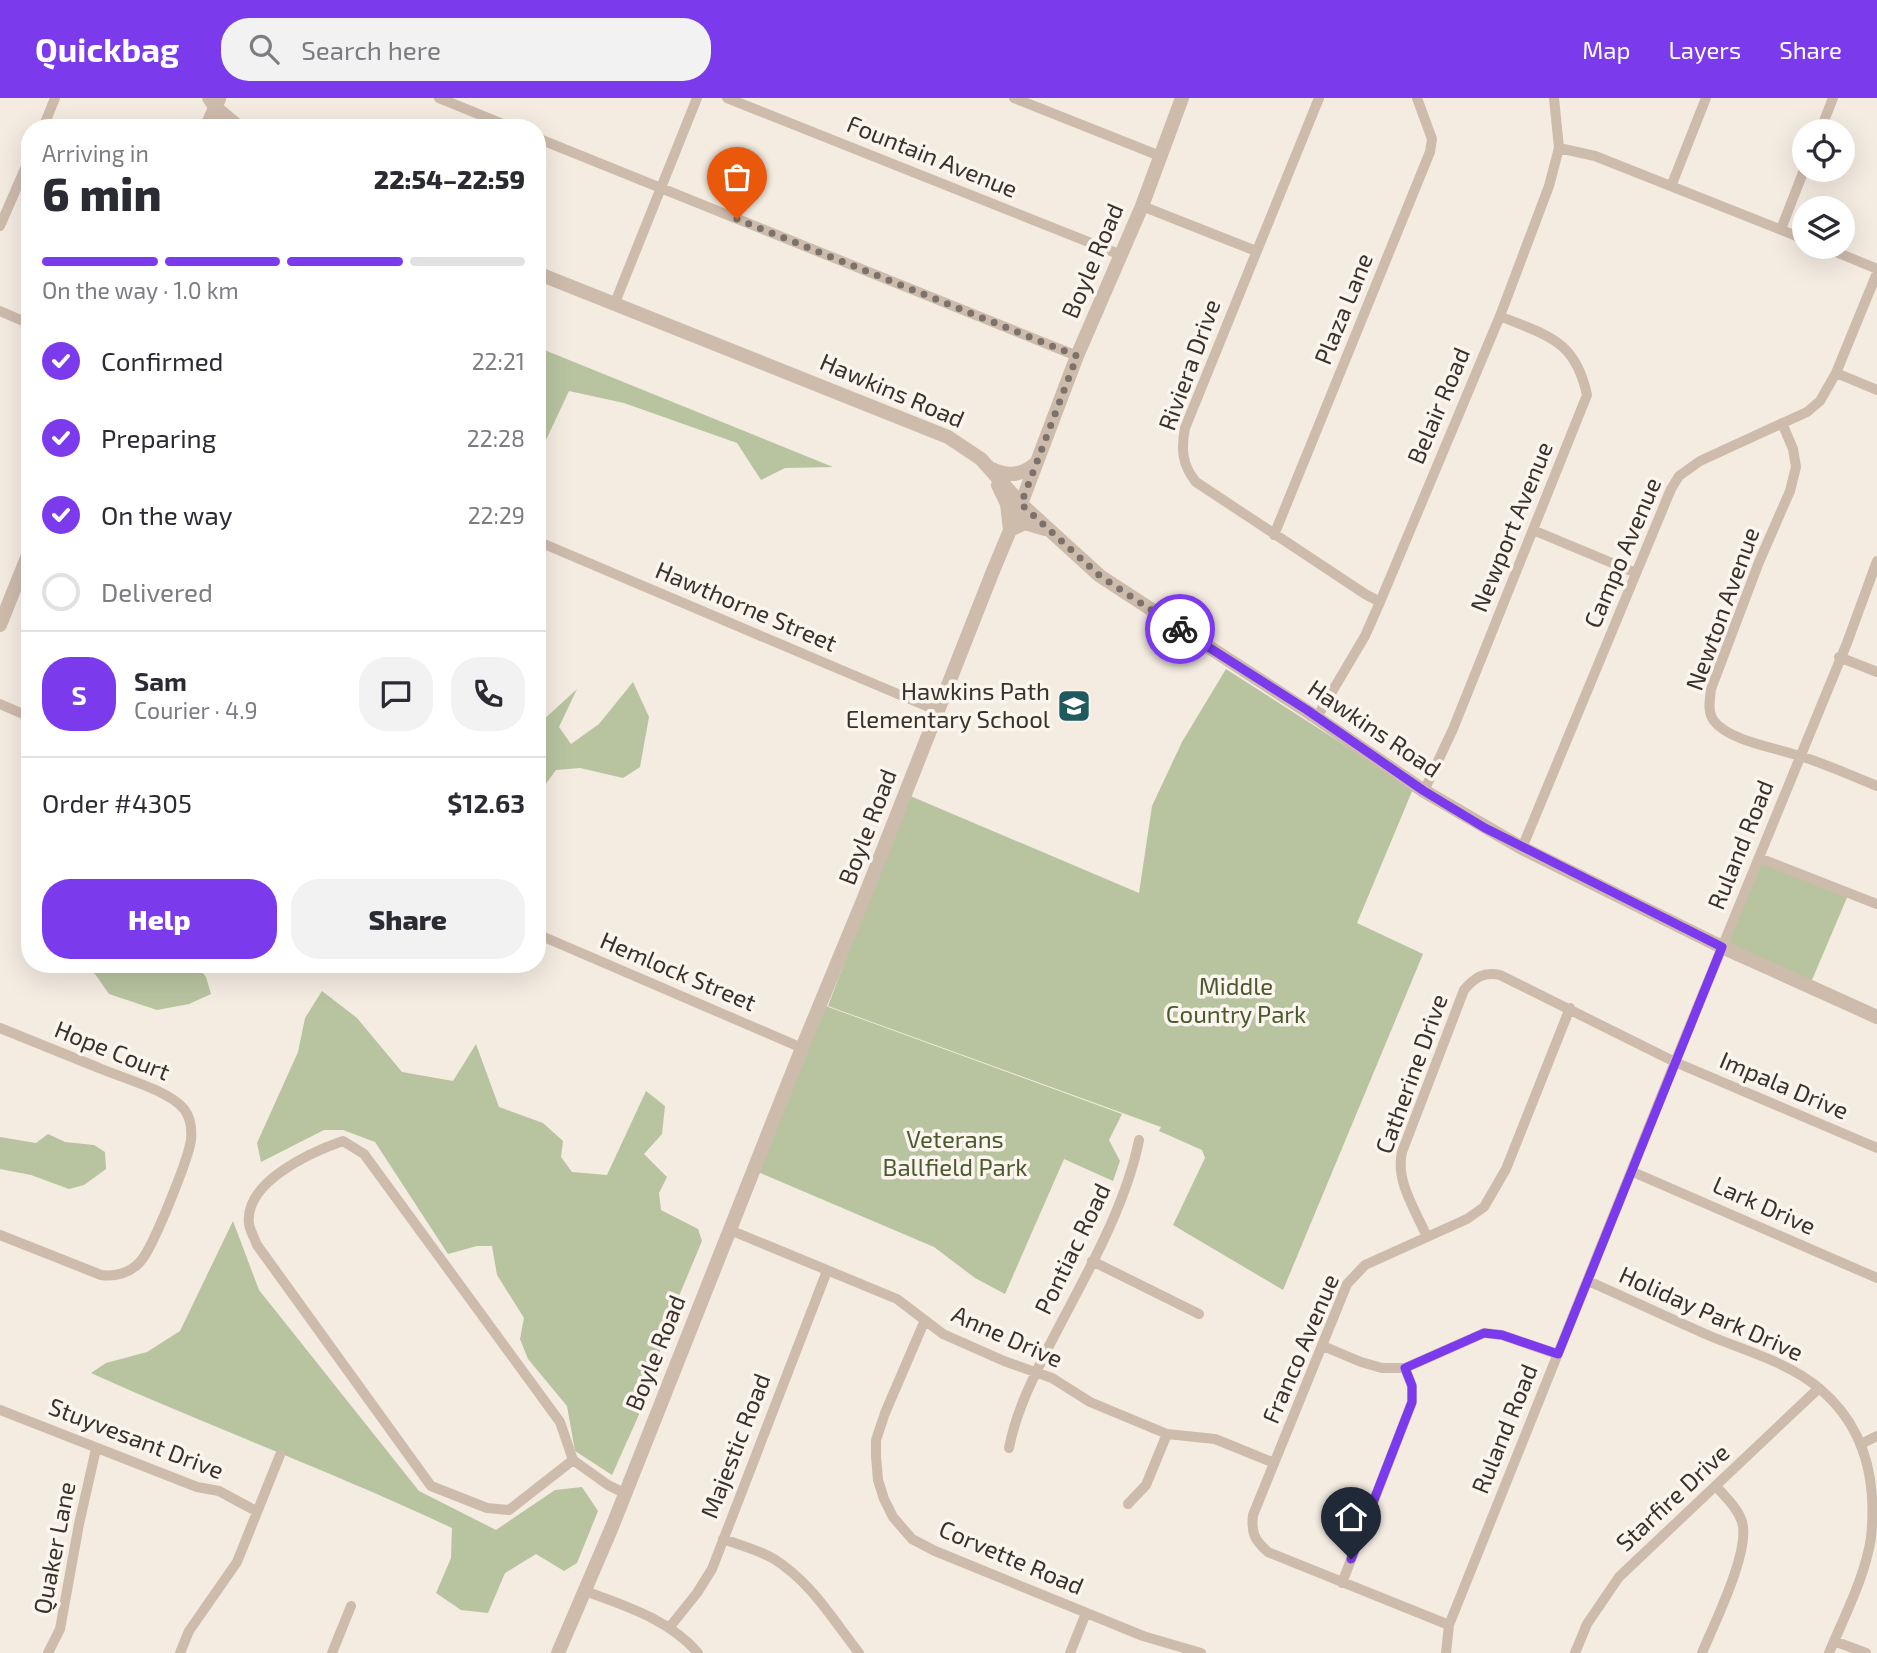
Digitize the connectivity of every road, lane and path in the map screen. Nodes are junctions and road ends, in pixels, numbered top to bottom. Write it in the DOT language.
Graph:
graph roads {
  1 [pos="55,98"];
  2 [pos="439,98"];
  3 [pos="697,98"];
  4 [pos="727,98"];
  5 [pos="1014,98"];
  6 [pos="1181,98"];
  7 [pos="1319,98"];
  8 [pos="1417,98"];
  9 [pos="1554,98"];
  10 [pos="1706,98"];
  11 [pos="1833,98"];
  12 [pos="215,101"];
  13 [pos="47,119"];
  14 [pos="209,119"];
  15 [pos="232,119"];
  16 [pos="491,119"];
  17 [pos="1825,119"];
  18 [pos="546,142"];
  19 [pos="1559,148"];
  20 [pos="1160,156"];
  21 [pos="21,178"];
  22 [pos="1799,182"];
  23 [pos="1672,184"];
  24 [pos="660,188"];
  25 [pos="1142,206"];
  26 [pos="0,226"];
  27 [pos="1781,229"];
  28 [pos="1792,234"];
  29 [pos="1256,251"];
  30 [pos="1121,255"];
  31 [pos="1850,259"];
  32 [pos="1877,271"];
  33 [pos="546,277"];
  34 [pos="614,305"];
  35 [pos="0,311"];
  36 [pos="1500,316"];
  37 [pos="21,320"];
  38 [pos="1077,356"];
  39 [pos="1836,373"];
  40 [pos="1877,390"];
  41 [pos="1782,423"];
  42 [pos="1038,461"];
  43 [pos="990,468"];
  44 [pos="1021,504"];
  45 [pos="1010,530"];
  46 [pos="1533,530"];
  47 [pos="1051,531"];
  48 [pos="1274,535"];
  49 [pos="546,545"];
  50 [pos="1877,561"];
  51 [pos="21,572"];
  52 [pos="1636,573"];
  53 [pos="1380,601"];
  54 [pos="0,625"];
  55 [pos="1839,657"];
  56 [pos="1877,672"];
  57 [pos="0,704"];
  58 [pos="938,711"];
  59 [pos="21,713"];
  60 [pos="1317,717"];
  61 [pos="1800,755"];
  62 [pos="1877,786"];
  63 [pos="1424,791"];
  64 [pos="1522,848"];
  65 [pos="1759,858"];
  66 [pos="1877,904"];
  67 [pos="546,938"];
  68 [pos="1722,947"];
  69 [pos="1570,1008"];
  70 [pos="1877,1017"];
  71 [pos="0,1028"];
  72 [pos="802,1048"];
  73 [pos="1675,1062"];
  74 [pos="1139,1140"];
  75 [pos="1877,1148"];
  76 [pos="1633,1172"];
  77 [pos="730,1230"];
  78 [pos="0,1235"];
  79 [pos="1427,1237"];
  80 [pos="1092,1261"];
  81 [pos="827,1271"];
  82 [pos="1877,1278"];
  83 [pos="1588,1281"];
  84 [pos="1199,1314"];
  85 [pos="925,1320"];
  86 [pos="1323,1346"];
  87 [pos="1558,1354"];
  88 [pos="1405,1368"];
  89 [pos="1036,1372"];
  90 [pos="1819,1388"];
  91 [pos="0,1410"];
  92 [pos="1167,1434"];
  93 [pos="1877,1436"];
  94 [pos="1863,1443"];
  95 [pos="1009,1448"];
  96 [pos="96,1449"];
  97 [pos="280,1455"];
  98 [pos="573,1460"];
  99 [pos="1274,1463"];
  100 [pos="1716,1486"];
  101 [pos="624,1493"];
  102 [pos="1128,1504"];
  103 [pos="256,1511"];
  104 [pos="723,1539"];
  105 [pos="1342,1583"];
  106 [pos="584,1591"];
  107 [pos="351,1606"];
  108 [pos="1087,1613"];
  109 [pos="1449,1625"];
  110 [pos="669,1628"];
  111 [pos="1834,1641"];
  112 [pos="48,1653"];
  113 [pos="180,1653"];
  114 [pos="332,1653"];
  115 [pos="558,1653"];
  116 [pos="698,1653"];
  117 [pos="859,1653"];
  118 [pos="1070,1653"];
  119 [pos="1198,1653"];
  120 [pos="1446,1653"];
  121 [pos="1575,1653"];
  122 [pos="1702,1653"];
  123 [pos="1829,1653"];
  124 [pos="1867,1653"];
  1 -- 13 [label="street"];
  2 -- 16 [label="street"];
  3 -- 24 [label="street"];
  4 -- 30 [label="street, Fountain Avenue"];
  5 -- 20 [label="street"];
  6 -- 20 [label="street, Boyle Road"];
  7 -- 29 [label="street, Riviera Drive"];
  8 -- 48 [label="street, Plaza Lane"];
  9 -- 19 [label="street, Belair Road"];
  10 -- 23 [label="street"];
  11 -- 17 [label="street"];
  12 -- 14 [label="street"];
  12 -- 15 [label="street"];
  18 -- 24 [label="street"];
  19 -- 23 [label="street"];
  19 -- 36 [label="street, Belair Road"];
  20 -- 25 [label="street, Boyle Road"];
  21 -- 26 [label="street"];
  22 -- 27 [label="street"];
  23 -- 27 [label="street"];
  24 -- 34 [label="street"];
  24 -- 38 [label="street"];
  25 -- 29 [label="street"];
  25 -- 30 [label="street, Boyle Road"];
  27 -- 28 [label="street"];
  29 -- 48 [label="street, Riviera Drive"];
  30 -- 38 [label="street, Boyle Road"];
  31 -- 32 [label="street"];
  32 -- 39 [label="street, Campo Avenue"];
  33 -- 34 [label="street, Hawkins Road"];
  34 -- 43 [label="street, Hawkins Road"];
  35 -- 37 [label="street"];
  36 -- 46 [label="street, Newport Avenue"];
  36 -- 53 [label="street, Belair Road"];
  38 -- 42 [label="street, Boyle Road"];
  39 -- 40 [label="street"];
  39 -- 41 [label="street, Campo Avenue"];
  41 -- 52 [label="street, Campo Avenue"];
  41 -- 61 [label="street, Newton Avenue"];
  42 -- 43 [label="street"];
  42 -- 44 [label="street, Boyle Road"];
  43 -- 44 [label="street, Hawkins Road"];
  43 -- 45 [label="street"];
  44 -- 45 [label="street, Boyle Road"];
  44 -- 47 [label="street, Hawkins Road"];
  45 -- 47 [label="street"];
  45 -- 58 [label="street, Boyle Road"];
  46 -- 52 [label="street"];
  46 -- 63 [label="street, Newport Avenue"];
  47 -- 60 [label="street, Hawkins Road"];
  48 -- 53 [label="street, Riviera Drive"];
  49 -- 58 [label="street, Hawthorne Street"];
  50 -- 55 [label="street, Ruland Road"];
  51 -- 54 [label="street"];
  52 -- 64 [label="street, Campo Avenue"];
  53 -- 60 [label="street, Belair Road"];
  55 -- 56 [label="street"];
  55 -- 61 [label="street, Ruland Road"];
  57 -- 59 [label="street"];
  58 -- 72 [label="street, Boyle Road"];
  60 -- 63 [label="street, Hawkins Road"];
  61 -- 62 [label="street"];
  61 -- 65 [label="street, Ruland Road"];
  63 -- 64 [label="street, Hawkins Road"];
  64 -- 68 [label="street, Hawkins Road"];
  65 -- 66 [label="street"];
  65 -- 68 [label="street, Ruland Road"];
  67 -- 72 [label="street, Hemlock Street"];
  68 -- 70 [label="street, Hawkins Road"];
  68 -- 73 [label="street, Ruland Road"];
  69 -- 73 [label="street, Catherine Drive"];
  69 -- 79 [label="street, Franco Avenue"];
  69 -- 79 [label="street, Catherine Drive"];
  71 -- 78 [label="street, Hope Court"];
  72 -- 77 [label="street, Boyle Road"];
  73 -- 75 [label="street, Impala Drive"];
  73 -- 76 [label="street, Ruland Road"];
  74 -- 80 [label="street, Pontiac Road"];
  76 -- 82 [label="street, Lark Drive"];
  76 -- 83 [label="street, Ruland Road"];
  77 -- 81 [label="street, Anne Drive"];
  77 -- 101 [label="street, Boyle Road"];
  79 -- 86 [label="street, Franco Avenue"];
  80 -- 84 [label="street"];
  80 -- 89 [label="street, Pontiac Road"];
  81 -- 85 [label="street, Anne Drive"];
  81 -- 104 [label="street, Majestic Road"];
  83 -- 87 [label="street, Ruland Road"];
  83 -- 90 [label="street, Holiday Park Drive"];
  85 -- 89 [label="street, Anne Drive"];
  85 -- 108 [label="street, Corvette Road"];
  86 -- 88 [label="street"];
  86 -- 99 [label="street, Franco Avenue"];
  87 -- 88 [label="street"];
  87 -- 109 [label="street, Ruland Road"];
  88 -- 105 [label="street"];
  89 -- 92 [label="street, Anne Drive"];
  89 -- 95 [label="street, Pontiac Road"];
  90 -- 94 [label="street, Holiday Park Drive"];
  90 -- 100 [label="street, Starfire Drive"];
  91 -- 96 [label="street, Stuyvesant Drive"];
  92 -- 99 [label="street, Anne Drive"];
  92 -- 102 [label="street"];
  93 -- 94 [label="street"];
  94 -- 111 [label="street, Holiday Park Drive"];
  96 -- 103 [label="street, Stuyvesant Drive"];
  96 -- 112 [label="street, Quaker Lane"];
  97 -- 103 [label="street"];
  98 -- 98 [label="street"];
  98 -- 101 [label="street"];
  99 -- 105 [label="street, Franco Avenue"];
  100 -- 121 [label="street, Starfire Drive"];
  100 -- 122 [label="street"];
  101 -- 106 [label="street, Boyle Road"];
  103 -- 113 [label="street"];
  104 -- 110 [label="street, Majestic Road"];
  104 -- 117 [label="street"];
  105 -- 109 [label="street, Franco Avenue"];
  106 -- 110 [label="street"];
  106 -- 115 [label="street, Boyle Road"];
  107 -- 114 [label="street"];
  108 -- 118 [label="street"];
  108 -- 119 [label="street, Corvette Road"];
  109 -- 120 [label="street, Ruland Road"];
  110 -- 116 [label="street"];
  111 -- 123 [label="street, Holiday Park Drive"];
  111 -- 124 [label="street"];
}
